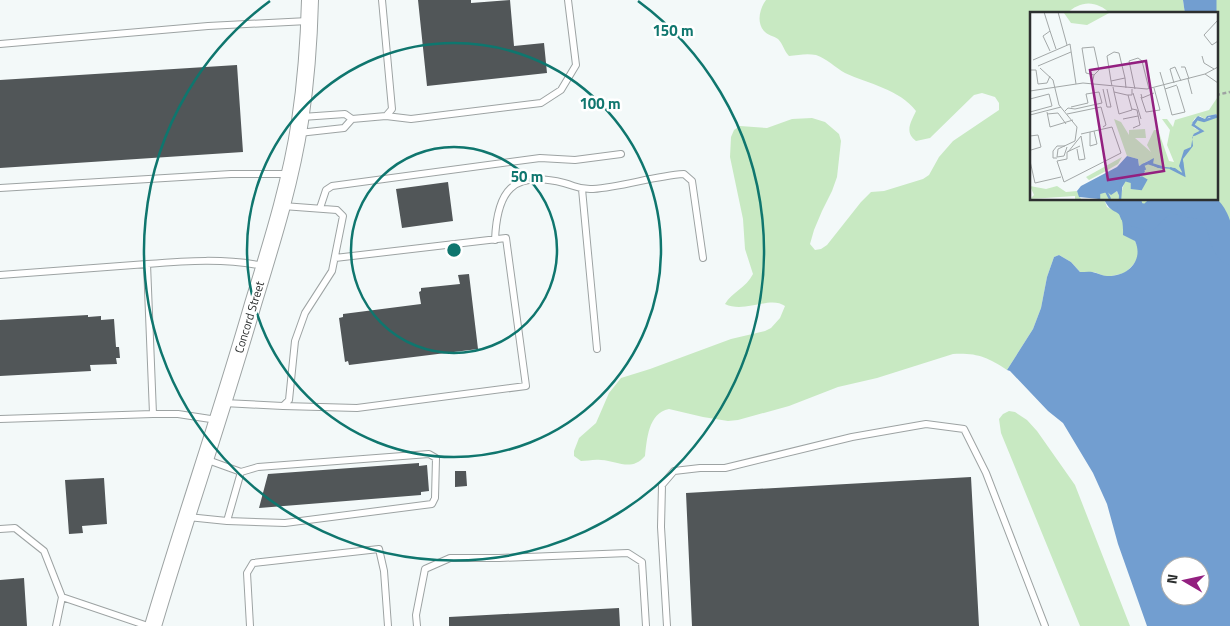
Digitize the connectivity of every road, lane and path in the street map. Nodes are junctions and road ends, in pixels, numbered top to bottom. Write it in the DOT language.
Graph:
graph roads {
  1 [pos="310,0"];
  2 [pos="382,0"];
  3 [pos="568,0"];
  4 [pos="309,21"];
  5 [pos="0,44"];
  6 [pos="386,116"];
  7 [pos="352,119"];
  8 [pos="299,125"];
  9 [pos="621,154"];
  10 [pos="288,174"];
  11 [pos="0,188"];
  12 [pos="582,189"];
  13 [pos="280,206"];
  14 [pos="320,208"];
  15 [pos="495,240"];
  16 [pos="334,258"];
  17 [pos="703,258"];
  18 [pos="148,264"];
  19 [pos="264,266"];
  20 [pos="0,275"];
  21 [pos="597,349"];
  22 [pos="223,402"];
  23 [pos="283,406"];
  24 [pos="154,414"];
  25 [pos="0,419"];
  26 [pos="218,420"];
  27 [pos="205,459"];
  28 [pos="241,472"];
  29 [pos="187,517"];
  30 [pos="227,521"];
  31 [pos="0,529"];
  32 [pos="62,597"];
  33 [pos="56,626"];
  34 [pos="148,626"];
  35 [pos="153,626"];
  36 [pos="250,626"];
  37 [pos="388,626"];
  38 [pos="416,626"];
  39 [pos="646,626"];
  40 [pos="667,626"];
  41 [pos="1044,626"];
  1 -- 4 [label="street, Concord Street"];
  2 -- 6 [label="lane"];
  3 -- 6 [label="lane"];
  4 -- 5 [label="lane"];
  4 -- 8 [label="street, Concord Street"];
  6 -- 7 [label="lane"];
  7 -- 8 [label="lane"];
  7 -- 8 [label="lane"];
  8 -- 10 [label="street, Concord Street"];
  9 -- 14 [label="lane"];
  10 -- 11 [label="lane"];
  10 -- 13 [label="street, Concord Street"];
  12 -- 15 [label="lane"];
  12 -- 17 [label="lane"];
  12 -- 21 [label="lane"];
  13 -- 14 [label="lane"];
  13 -- 19 [label="street, Concord Street"];
  14 -- 16 [label="lane"];
  15 -- 16 [label="lane"];
  15 -- 23 [label="lane"];
  16 -- 23 [label="lane"];
  18 -- 19 [label="lane"];
  18 -- 20 [label="lane"];
  18 -- 24 [label="lane"];
  19 -- 22 [label="street, Concord Street"];
  22 -- 23 [label="lane"];
  22 -- 26 [label="street, Concord Street"];
  24 -- 25 [label="lane"];
  24 -- 26 [label="lane"];
  26 -- 27 [label="street, Concord Street"];
  27 -- 28 [label="lane"];
  27 -- 29 [label="street, Concord Street"];
  28 -- 30 [label="lane"];
  28 -- 30 [label="lane"];
  29 -- 30 [label="lane"];
  29 -- 35 [label="street, Concord Street"];
  31 -- 32 [label="lane"];
  32 -- 33 [label="lane"];
  32 -- 34 [label="lane"];
  36 -- 37 [label="lane"];
  38 -- 39 [label="lane"];
  40 -- 41 [label="lane"];
}
